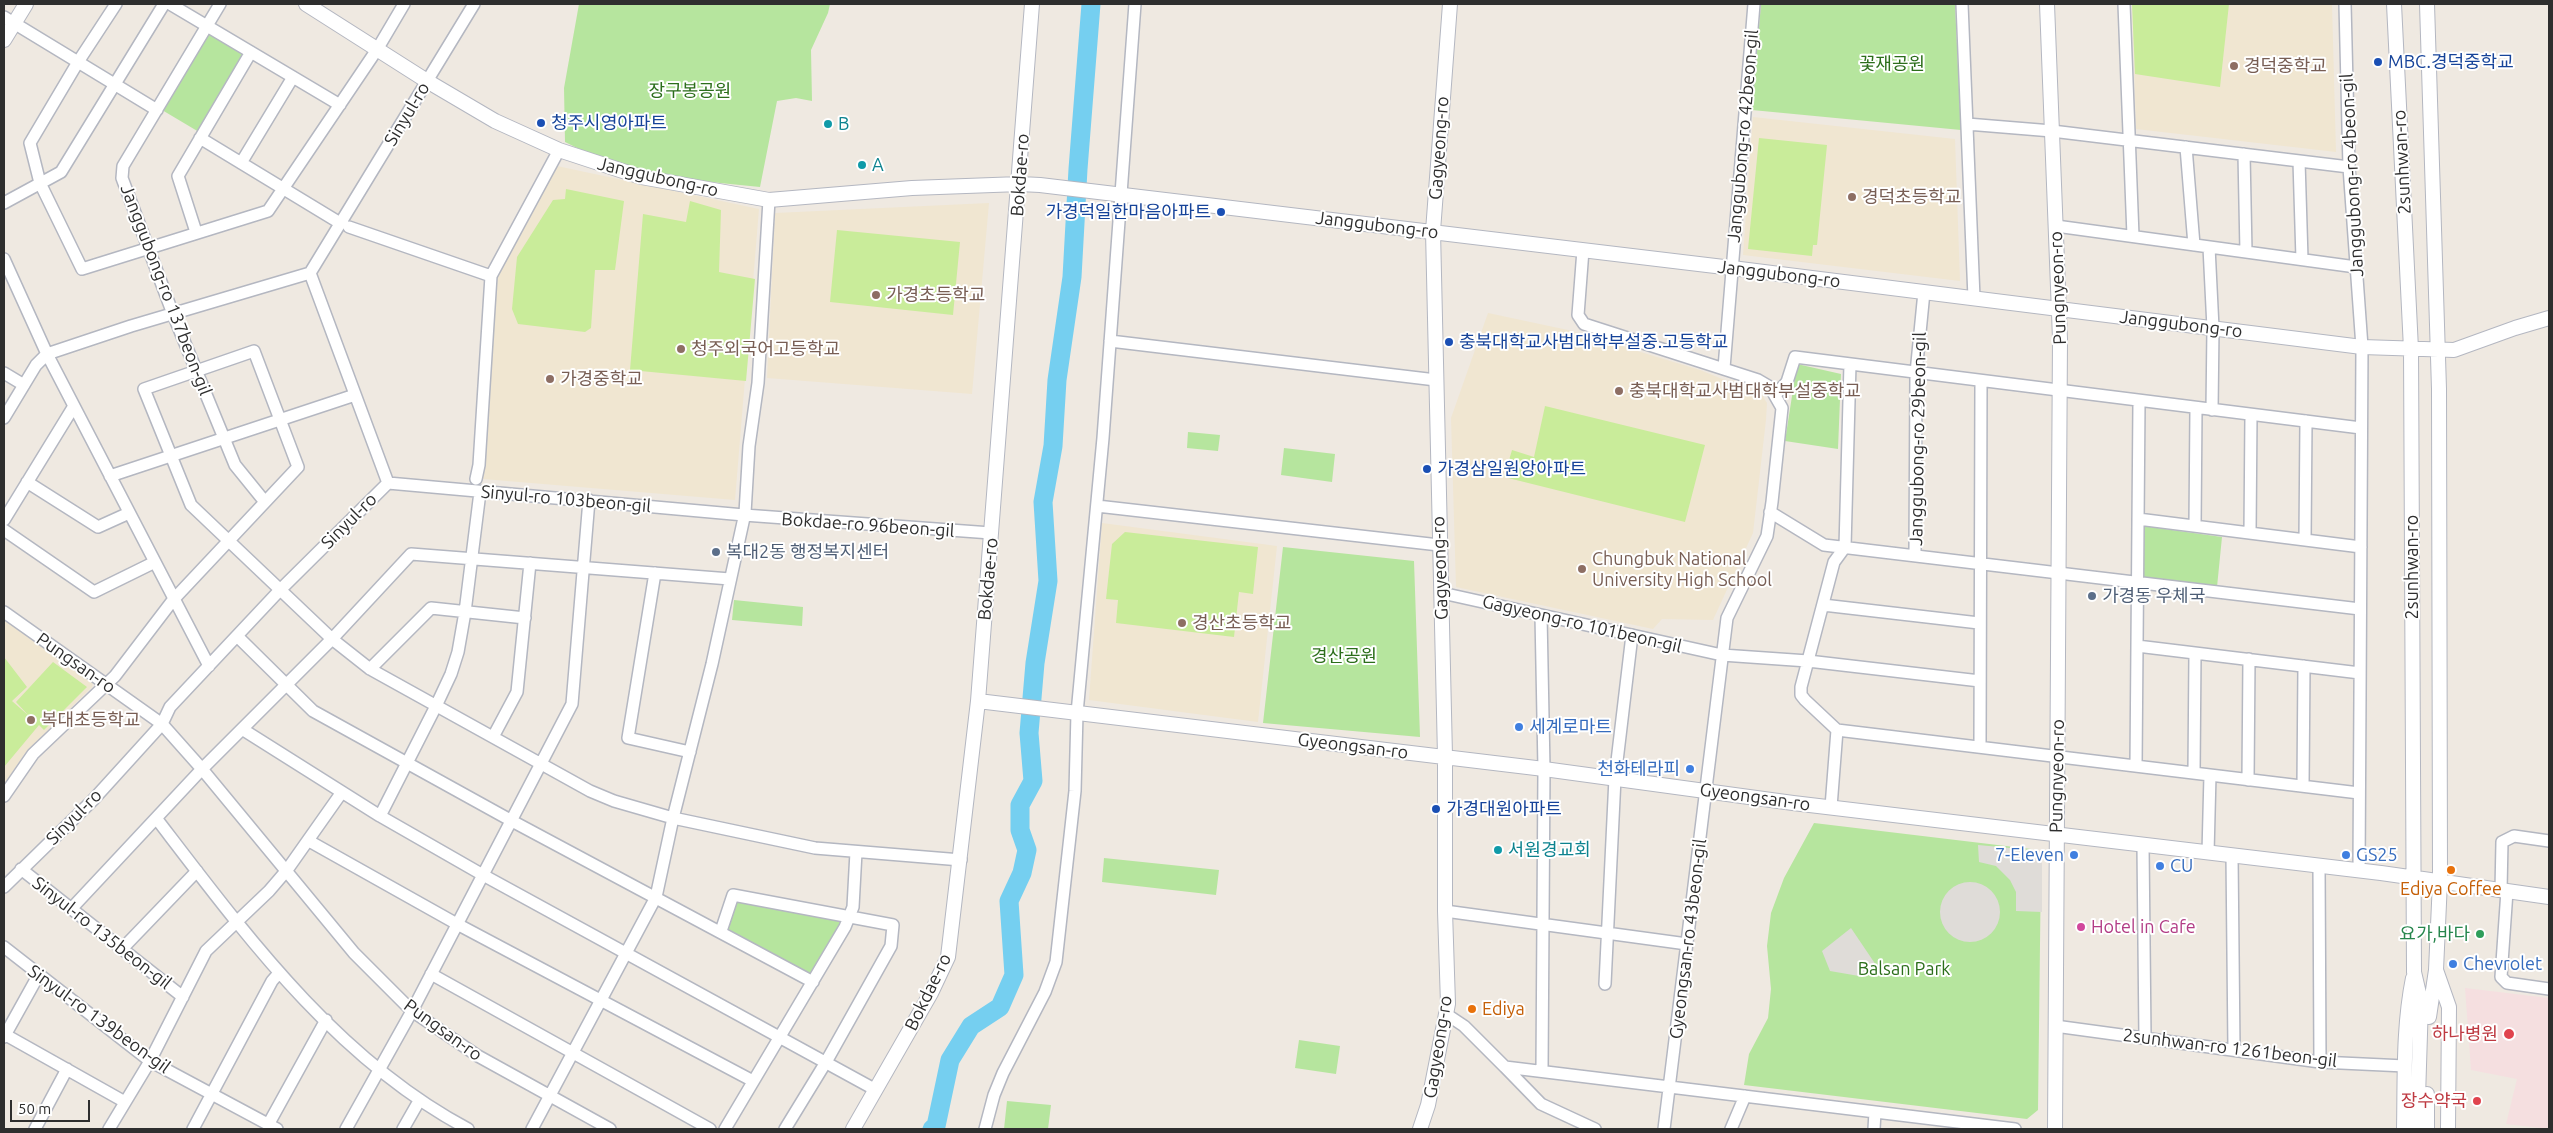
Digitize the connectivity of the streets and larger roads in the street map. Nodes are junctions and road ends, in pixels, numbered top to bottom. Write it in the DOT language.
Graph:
graph roads {
  1 [pos="26,4"];
  2 [pos="116,4"];
  3 [pos="164,4"];
  4 [pos="170,4"];
  5 [pos="220,4"];
  6 [pos="306,4"];
  7 [pos="404,4"];
  8 [pos="474,4"];
  9 [pos="1032,4"];
  10 [pos="1135,4"];
  11 [pos="1450,4"];
  12 [pos="1754,4"];
  13 [pos="1962,4"];
  14 [pos="2046,4"];
  15 [pos="2124,4"];
  16 [pos="2345,4"];
  17 [pos="2394,4"];
  18 [pos="2427,4"];
  19 [pos="9,20"];
  20 [pos="207,26"];
  21 [pos="4,40"];
  22 [pos="378,48"];
  23 [pos="251,52"];
  24 [pos="78,62"];
  25 [pos="292,78"];
  26 [pos="427,81"];
  27 [pos="114,84"];
  28 [pos="340,105"];
  29 [pos="157,110"];
  30 [pos="1967,124"];
  31 [pos="2052,131"];
  32 [pos="200,138"];
  33 [pos="2128,140"];
  34 [pos="2186,147"];
  35 [pos="559,150"];
  36 [pos="2244,154"];
  37 [pos="2298,160"];
  38 [pos="240,163"];
  39 [pos="2349,167"];
  40 [pos="40,183"];
  41 [pos="1020,184"];
  42 [pos="283,188"];
  43 [pos="1120,194"];
  44 [pos="769,200"];
  45 [pos="4,203"];
  46 [pos="344,225"];
  47 [pos="2056,226"];
  48 [pos="196,232"];
  49 [pos="1433,232"];
  50 [pos="2133,236"];
  51 [pos="2194,245"];
  52 [pos="2209,247"];
  53 [pos="148,248"];
  54 [pos="1583,250"];
  55 [pos="2246,252"];
  56 [pos="4,259"];
  57 [pos="2302,259"];
  58 [pos="2356,267"];
  59 [pos="1732,268"];
  60 [pos="310,273"];
  61 [pos="491,276"];
  62 [pos="1924,292"];
  63 [pos="1974,298"];
  64 [pos="2059,309"];
  65 [pos="173,314"];
  66 [pos="2549,318"];
  67 [pos="2213,328"];
  68 [pos="1110,341"];
  69 [pos="2362,347"];
  70 [pos="2411,349"];
  71 [pos="2439,350"];
  72 [pos="47,354"];
  73 [pos="1850,364"];
  74 [pos="1724,368"];
  75 [pos="198,371"];
  76 [pos="4,373"];
  77 [pos="1916,373"];
  78 [pos="1436,380"];
  79 [pos="1981,381"];
  80 [pos="24,386"];
  81 [pos="2060,391"];
  82 [pos="1776,394"];
  83 [pos="356,395"];
  84 [pos="2138,402"];
  85 [pos="74,406"];
  86 [pos="2196,408"];
  87 [pos="2212,410"];
  88 [pos="2251,415"];
  89 [pos="4,418"];
  90 [pos="280,420"];
  91 [pos="2306,421"];
  92 [pos="2361,428"];
  93 [pos="225,438"];
  94 [pos="171,456"];
  95 [pos="110,476"];
  96 [pos="476,479"];
  97 [pos="27,482"];
  98 [pos="388,483"];
  99 [pos="480,492"];
  100 [pos="589,500"];
  101 [pos="265,502"];
  102 [pos="1096,506"];
  103 [pos="1770,512"];
  104 [pos="129,513"];
  105 [pos="744,515"];
  106 [pos="2138,519"];
  107 [pos="4,520"];
  108 [pos="2195,526"];
  109 [pos="4,530"];
  110 [pos="992,533"];
  111 [pos="2250,533"];
  112 [pos="2305,540"];
  113 [pos="228,542"];
  114 [pos="1439,545"];
  115 [pos="1845,547"];
  116 [pos="2360,547"];
  117 [pos="1915,556"];
  118 [pos="472,559"];
  119 [pos="155,562"];
  120 [pos="1980,563"];
  121 [pos="530,564"];
  122 [pos="583,568"];
  123 [pos="2059,573"];
  124 [pos="655,574"];
  125 [pos="730,579"];
  126 [pos="2137,582"];
  127 [pos="279,591"];
  128 [pos="1442,593"];
  129 [pos="173,600"];
  130 [pos="1823,605"];
  131 [pos="2360,609"];
  132 [pos="4,612"];
  133 [pos="465,612"];
  134 [pos="1541,615"];
  135 [pos="525,618"];
  136 [pos="1979,623"];
  137 [pos="1632,635"];
  138 [pos="237,636"];
  139 [pos="332,639"];
  140 [pos="2137,646"];
  141 [pos="2195,653"];
  142 [pos="1722,655"];
  143 [pos="2249,659"];
  144 [pos="1808,661"];
  145 [pos="209,666"];
  146 [pos="2304,666"];
  147 [pos="370,669"];
  148 [pos="2360,673"];
  149 [pos="1980,681"];
  150 [pos="106,685"];
  151 [pos="286,686"];
  152 [pos="978,701"];
  153 [pos="436,706"];
  154 [pos="1073,712"];
  155 [pos="162,724"];
  156 [pos="242,729"];
  157 [pos="1837,730"];
  158 [pos="493,737"];
  159 [pos="1980,747"];
  160 [pos="690,752"];
  161 [pos="1445,756"];
  162 [pos="2058,756"];
  163 [pos="406,762"];
  164 [pos="542,764"];
  165 [pos="2136,766"];
  166 [pos="1544,768"];
  167 [pos="202,769"];
  168 [pos="2194,773"];
  169 [pos="2210,775"];
  170 [pos="1615,778"];
  171 [pos="2248,780"];
  172 [pos="2304,786"];
  173 [pos="1706,790"];
  174 [pos="342,792"];
  175 [pos="2359,793"];
  176 [pos="4,796"];
  177 [pos="1831,807"];
  178 [pos="380,816"];
  179 [pos="156,818"];
  180 [pos="673,818"];
  181 [pos="512,821"];
  182 [pos="2057,835"];
  183 [pos="309,841"];
  184 [pos="2549,841"];
  185 [pos="2144,845"];
  186 [pos="856,852"];
  187 [pos="2208,853"];
  188 [pos="2232,855"];
  189 [pos="961,860"];
  190 [pos="2319,866"];
  191 [pos="21,870"];
  192 [pos="287,870"];
  193 [pos="2359,870"];
  194 [pos="197,871"];
  195 [pos="483,875"];
  196 [pos="2414,878"];
  197 [pos="2440,881"];
  198 [pos="4,886"];
  199 [pos="2504,890"];
  200 [pos="656,897"];
  201 [pos="2549,897"];
  202 [pos="71,909"];
  203 [pos="1445,911"];
  204 [pos="850,916"];
  205 [pos="236,923"];
  206 [pos="457,924"];
  207 [pos="1543,924"];
  208 [pos="720,930"];
  209 [pos="1608,933"];
  210 [pos="1687,944"];
  211 [pos="4,947"];
  212 [pos="122,948"];
  213 [pos="628,953"];
  214 [pos="2436,970"];
  215 [pos="2414,972"];
  216 [pos="279,973"];
  217 [pos="431,974"];
  218 [pos="38,976"];
  219 [pos="813,982"];
  220 [pos="1605,984"];
  221 [pos="2549,988"];
  222 [pos="183,997"];
  223 [pos="602,1001"];
  224 [pos="412,1011"];
  225 [pos="1446,1014"];
  226 [pos="326,1020"];
  227 [pos="2056,1026"];
  228 [pos="4,1035"];
  229 [pos="780,1036"];
  230 [pos="2145,1038"];
  231 [pos="2234,1050"];
  232 [pos="573,1054"];
  233 [pos="150,1061"];
  234 [pos="826,1062"];
  235 [pos="2320,1062"];
  236 [pos="2405,1066"];
  237 [pos="1505,1067"];
  238 [pos="67,1069"];
  239 [pos="377,1070"];
  240 [pos="1542,1071"];
  241 [pos="753,1081"];
  242 [pos="1670,1087"];
  243 [pos="876,1090"];
  244 [pos="212,1095"];
  245 [pos="548,1096"];
  246 [pos="1745,1096"];
  247 [pos="419,1101"];
  248 [pos="125,1102"];
  249 [pos="1874,1112"];
  250 [pos="1963,1126"];
  251 [pos="272,1127"];
  252 [pos="35,1129"];
  253 [pos="109,1129"];
  254 [pos="193,1129"];
  255 [pos="346,1129"];
  256 [pos="403,1129"];
  257 [pos="468,1129"];
  258 [pos="532,1129"];
  259 [pos="610,1129"];
  260 [pos="710,1129"];
  261 [pos="725,1129"];
  262 [pos="785,1129"];
  263 [pos="853,1129"];
  264 [pos="985,1129"];
  265 [pos="1420,1129"];
  266 [pos="1595,1129"];
  267 [pos="1664,1129"];
  268 [pos="1731,1129"];
  269 [pos="1874,1129"];
  270 [pos="2015,1129"];
  271 [pos="2055,1129"];
  272 [pos="2404,1129"];
  273 [pos="2417,1129"];
  274 [pos="2427,1129"];
  275 [pos="2448,1129"];
  1 -- 19 [label="street"];
  2 -- 24 [label="street"];
  3 -- 27 [label="street"];
  4 -- 20 [label="street"];
  5 -- 20 [label="street, Janggubong-ro 137beon-gil"];
  6 -- 22 [label="street, Janggubong-ro"];
  7 -- 22 [label="street"];
  8 -- 26 [label="street, Sinyul-ro"];
  9 -- 41 [label="street, Bokdae-ro"];
  10 -- 43 [label="street"];
  11 -- 49 [label="street, Gagyeong-ro"];
  12 -- 59 [label="street, Janggubong-ro 42beon-gil"];
  13 -- 30 [label="street"];
  14 -- 31 [label="street, Pungnyeon-ro"];
  15 -- 33 [label="street"];
  16 -- 39 [label="street, Janggubong-ro 4beon-gil"];
  17 -- 70 [label="street, 2sunhwan-ro"];
  18 -- 71 [label="street, 2sunhwan-ro"];
  19 -- 21 [label="street"];
  19 -- 24 [label="street"];
  20 -- 23 [label="street"];
  20 -- 29 [label="street, Janggubong-ro 137beon-gil"];
  22 -- 26 [label="street, Janggubong-ro"];
  22 -- 28 [label="street"];
  23 -- 25 [label="street"];
  23 -- 32 [label="street"];
  24 -- 27 [label="street"];
  24 -- 40 [label="street"];
  25 -- 28 [label="street"];
  25 -- 38 [label="street"];
  26 -- 35 [label="street, Janggubong-ro"];
  26 -- 46 [label="street, Sinyul-ro"];
  27 -- 29 [label="street"];
  27 -- 40 [label="street"];
  28 -- 42 [label="street"];
  29 -- 53 [label="street, Janggubong-ro 137beon-gil"];
  30 -- 31 [label="street"];
  30 -- 63 [label="street"];
  31 -- 33 [label="street"];
  31 -- 47 [label="street, Pungnyeon-ro"];
  32 -- 38 [label="street"];
  32 -- 48 [label="street"];
  33 -- 34 [label="street"];
  33 -- 50 [label="street"];
  34 -- 36 [label="street"];
  34 -- 51 [label="street"];
  35 -- 44 [label="street, Janggubong-ro"];
  35 -- 61 [label="street"];
  36 -- 37 [label="street"];
  36 -- 55 [label="street"];
  37 -- 39 [label="street"];
  37 -- 57 [label="street"];
  38 -- 42 [label="street"];
  39 -- 58 [label="street, Janggubong-ro 4beon-gil"];
  40 -- 45 [label="street"];
  40 -- 53 [label="street"];
  41 -- 43 [label="street, Janggubong-ro"];
  41 -- 44 [label="street, Janggubong-ro"];
  41 -- 110 [label="street, Bokdae-ro"];
  42 -- 46 [label="street"];
  42 -- 48 [label="street"];
  43 -- 49 [label="street, Janggubong-ro"];
  43 -- 68 [label="street"];
  44 -- 105 [label="street"];
  46 -- 60 [label="street, Sinyul-ro"];
  46 -- 61 [label="street"];
  47 -- 50 [label="street"];
  47 -- 64 [label="street, Pungnyeon-ro"];
  48 -- 53 [label="street"];
  49 -- 54 [label="street, Janggubong-ro"];
  49 -- 78 [label="street, Gagyeong-ro"];
  50 -- 51 [label="street"];
  51 -- 52 [label="street"];
  52 -- 55 [label="street"];
  52 -- 67 [label="street"];
  53 -- 65 [label="street, Janggubong-ro 137beon-gil"];
  54 -- 59 [label="street, Janggubong-ro"];
  54 -- 74 [label="street"];
  55 -- 57 [label="street"];
  56 -- 72 [label="street"];
  57 -- 58 [label="street"];
  58 -- 69 [label="street, Janggubong-ro 4beon-gil"];
  59 -- 62 [label="street, Janggubong-ro"];
  59 -- 74 [label="street, Janggubong-ro 42beon-gil"];
  60 -- 65 [label="street"];
  60 -- 83 [label="street, Sinyul-ro"];
  61 -- 96 [label="street"];
  62 -- 63 [label="street, Janggubong-ro"];
  62 -- 77 [label="street, Janggubong-ro 29beon-gil"];
  63 -- 64 [label="street, Janggubong-ro"];
  64 -- 67 [label="street, Janggubong-ro"];
  64 -- 81 [label="street, Pungnyeon-ro"];
  65 -- 72 [label="street"];
  65 -- 75 [label="street, Janggubong-ro 137beon-gil"];
  66 -- 71 [label="street, Janggubong-ro"];
  67 -- 69 [label="street, Janggubong-ro"];
  67 -- 87 [label="street"];
  68 -- 78 [label="street"];
  68 -- 102 [label="street"];
  69 -- 70 [label="street, Janggubong-ro"];
  69 -- 92 [label="street, Janggubong-ro 4beon-gil"];
  70 -- 71 [label="street, Janggubong-ro"];
  70 -- 196 [label="street, 2sunhwan-ro"];
  71 -- 197 [label="street, 2sunhwan-ro"];
  72 -- 80 [label="street"];
  72 -- 85 [label="street"];
  73 -- 77 [label="street"];
  73 -- 82 [label="street"];
  73 -- 115 [label="street"];
  74 -- 82 [label="street"];
  75 -- 90 [label="street"];
  75 -- 93 [label="street, Janggubong-ro 137beon-gil"];
  75 -- 94 [label="street"];
  76 -- 80 [label="street"];
  77 -- 79 [label="street"];
  77 -- 117 [label="street, Janggubong-ro 29beon-gil"];
  78 -- 114 [label="street, Gagyeong-ro"];
  79 -- 81 [label="street"];
  79 -- 120 [label="street"];
  80 -- 89 [label="street"];
  81 -- 84 [label="street"];
  81 -- 123 [label="street, Pungnyeon-ro"];
  82 -- 103 [label="street, Gyeongsan-ro 43beon-gil"];
  83 -- 90 [label="street"];
  83 -- 98 [label="street, Sinyul-ro"];
  84 -- 86 [label="street"];
  84 -- 106 [label="street"];
  85 -- 95 [label="street"];
  85 -- 97 [label="street"];
  86 -- 87 [label="street"];
  86 -- 108 [label="street"];
  87 -- 88 [label="street"];
  88 -- 91 [label="street"];
  88 -- 111 [label="street"];
  90 -- 93 [label="street"];
  90 -- 101 [label="street"];
  91 -- 92 [label="street"];
  91 -- 112 [label="street"];
  92 -- 116 [label="street, Janggubong-ro 4beon-gil"];
  93 -- 94 [label="street"];
  93 -- 101 [label="street, Janggubong-ro 137beon-gil"];
  94 -- 95 [label="street"];
  94 -- 113 [label="street"];
  95 -- 104 [label="street"];
  97 -- 104 [label="street"];
  97 -- 107 [label="street"];
  98 -- 99 [label="street, Sinyul-ro 103beon-gil"];
  98 -- 127 [label="street, Sinyul-ro"];
  99 -- 100 [label="street, Sinyul-ro 103beon-gil"];
  99 -- 118 [label="street"];
  100 -- 105 [label="street, Sinyul-ro 103beon-gil"];
  100 -- 122 [label="street"];
  101 -- 113 [label="street"];
  102 -- 114 [label="street"];
  102 -- 154 [label="street"];
  103 -- 115 [label="street"];
  103 -- 142 [label="street, Gyeongsan-ro 43beon-gil"];
  104 -- 119 [label="street"];
  105 -- 110 [label="street, Bokdae-ro 96beon-gil"];
  105 -- 125 [label="street"];
  106 -- 108 [label="street"];
  106 -- 126 [label="street"];
  108 -- 111 [label="street"];
  109 -- 119 [label="street"];
  110 -- 152 [label="street, Bokdae-ro"];
  111 -- 112 [label="street"];
  112 -- 116 [label="street"];
  113 -- 127 [label="street"];
  113 -- 129 [label="street"];
  114 -- 128 [label="street, Gagyeong-ro"];
  115 -- 117 [label="street"];
  115 -- 130 [label="street"];
  116 -- 131 [label="street, Janggubong-ro 4beon-gil"];
  117 -- 120 [label="street"];
  118 -- 121 [label="street"];
  118 -- 133 [label="street"];
  118 -- 139 [label="street"];
  119 -- 129 [label="street"];
  120 -- 123 [label="street"];
  120 -- 136 [label="street"];
  121 -- 122 [label="street"];
  121 -- 135 [label="street"];
  122 -- 124 [label="street"];
  122 -- 164 [label="street"];
  123 -- 126 [label="street"];
  123 -- 162 [label="street, Pungnyeon-ro"];
  124 -- 125 [label="street"];
  124 -- 160 [label="street"];
  125 -- 160 [label="street"];
  126 -- 131 [label="street"];
  126 -- 140 [label="street"];
  127 -- 138 [label="street, Sinyul-ro"];
  127 -- 139 [label="street"];
  128 -- 134 [label="street, Gagyeong-ro 101beon-gil"];
  128 -- 161 [label="street, Gagyeong-ro"];
  129 -- 145 [label="street"];
  129 -- 150 [label="street"];
  130 -- 136 [label="street"];
  130 -- 144 [label="street"];
  131 -- 148 [label="street, Janggubong-ro 4beon-gil"];
  132 -- 150 [label="street, Pungsan-ro"];
  133 -- 135 [label="street"];
  133 -- 147 [label="street"];
  133 -- 153 [label="street"];
  134 -- 137 [label="street, Gagyeong-ro 101beon-gil"];
  134 -- 166 [label="street"];
  135 -- 158 [label="street"];
  136 -- 149 [label="street"];
  137 -- 142 [label="street, Gagyeong-ro 101beon-gil"];
  137 -- 170 [label="street"];
  138 -- 145 [label="street, Sinyul-ro"];
  138 -- 151 [label="street"];
  139 -- 147 [label="street"];
  139 -- 151 [label="street"];
  140 -- 141 [label="street"];
  140 -- 165 [label="street"];
  141 -- 143 [label="street"];
  141 -- 168 [label="street"];
  142 -- 144 [label="street, Gagyeong-ro 101beon-gil"];
  142 -- 173 [label="street, Gyeongsan-ro 43beon-gil"];
  143 -- 146 [label="street"];
  143 -- 171 [label="street"];
  144 -- 149 [label="street, Gagyeong-ro 101beon-gil"];
  144 -- 157 [label="street"];
  145 -- 155 [label="street, Sinyul-ro"];
  146 -- 148 [label="street"];
  146 -- 172 [label="street"];
  147 -- 153 [label="street"];
  148 -- 175 [label="street, Janggubong-ro 4beon-gil"];
  149 -- 159 [label="street"];
  150 -- 155 [label="street, Pungsan-ro"];
  150 -- 176 [label="street"];
  151 -- 156 [label="street"];
  151 -- 163 [label="street"];
  152 -- 154 [label="street, Gyeongsan-ro"];
  152 -- 189 [label="street, Bokdae-ro"];
  153 -- 158 [label="street"];
  153 -- 163 [label="street"];
  154 -- 161 [label="street, Gyeongsan-ro"];
  154 -- 264 [label="street"];
  155 -- 167 [label="street, Pungsan-ro"];
  155 -- 191 [label="street, Sinyul-ro"];
  156 -- 167 [label="street"];
  156 -- 174 [label="street"];
  157 -- 159 [label="street"];
  157 -- 177 [label="street"];
  158 -- 164 [label="street"];
  159 -- 162 [label="street"];
  160 -- 180 [label="street"];
  161 -- 166 [label="street, Gyeongsan-ro"];
  161 -- 203 [label="street, Gagyeong-ro"];
  162 -- 165 [label="street"];
  162 -- 182 [label="street, Pungnyeon-ro"];
  163 -- 178 [label="street"];
  163 -- 181 [label="street"];
  164 -- 180 [label="street"];
  164 -- 181 [label="street"];
  165 -- 168 [label="street"];
  166 -- 170 [label="street, Gyeongsan-ro"];
  166 -- 207 [label="street"];
  167 -- 179 [label="street"];
  167 -- 192 [label="street, Pungsan-ro"];
  168 -- 169 [label="street"];
  169 -- 171 [label="street"];
  169 -- 187 [label="street"];
  170 -- 173 [label="street, Gyeongsan-ro"];
  170 -- 209 [label="street"];
  171 -- 172 [label="street"];
  172 -- 175 [label="street"];
  173 -- 177 [label="street, Gyeongsan-ro"];
  173 -- 210 [label="street, Gyeongsan-ro 43beon-gil"];
  174 -- 178 [label="street"];
  174 -- 183 [label="street"];
  175 -- 193 [label="street, Janggubong-ro 4beon-gil"];
  177 -- 182 [label="street, Gyeongsan-ro"];
  178 -- 195 [label="street"];
  179 -- 194 [label="street"];
  179 -- 202 [label="street"];
  180 -- 186 [label="street"];
  180 -- 200 [label="street"];
  181 -- 195 [label="street"];
  181 -- 200 [label="street"];
  182 -- 185 [label="street, Gyeongsan-ro"];
  182 -- 227 [label="street, Pungnyeon-ro"];
  183 -- 192 [label="street"];
  183 -- 206 [label="street"];
  184 -- 199 [label="street"];
  185 -- 187 [label="street, Gyeongsan-ro"];
  185 -- 230 [label="street"];
  186 -- 189 [label="street"];
  186 -- 204 [label="street"];
  187 -- 188 [label="street, Gyeongsan-ro"];
  188 -- 190 [label="street, Gyeongsan-ro"];
  188 -- 231 [label="street"];
  189 -- 243 [label="street, Bokdae-ro"];
  190 -- 193 [label="street, Gyeongsan-ro"];
  190 -- 235 [label="street"];
  191 -- 198 [label="street, Sinyul-ro"];
  191 -- 202 [label="street, Sinyul-ro 135beon-gil"];
  192 -- 205 [label="street"];
  192 -- 224 [label="street, Pungsan-ro"];
  193 -- 196 [label="street, Gyeongsan-ro"];
  194 -- 205 [label="street"];
  194 -- 212 [label="street"];
  195 -- 206 [label="street"];
  195 -- 213 [label="street"];
  196 -- 197 [label="street, Gyeongsan-ro"];
  196 -- 215 [label="street, 2sunhwan-ro"];
  197 -- 199 [label="street, Gyeongsan-ro"];
  197 -- 214 [label="street, 2sunhwan-ro"];
  199 -- 201 [label="street, Gyeongsan-ro"];
  199 -- 221 [label="street"];
  200 -- 208 [label="street"];
  200 -- 213 [label="street"];
  202 -- 212 [label="street, Sinyul-ro 135beon-gil"];
  203 -- 207 [label="street"];
  203 -- 225 [label="street, Gagyeong-ro"];
  204 -- 208 [label="street"];
  204 -- 219 [label="street"];
  204 -- 234 [label="street"];
  205 -- 216 [label="street"];
  205 -- 222 [label="street"];
  206 -- 217 [label="street"];
  206 -- 223 [label="street"];
  207 -- 209 [label="street"];
  207 -- 240 [label="street"];
  208 -- 219 [label="street"];
  209 -- 210 [label="street"];
  209 -- 220 [label="street"];
  210 -- 242 [label="street, Gyeongsan-ro 43beon-gil"];
  211 -- 218 [label="street, Sinyul-ro 139beon-gil"];
  212 -- 222 [label="street, Sinyul-ro 135beon-gil"];
  213 -- 223 [label="street"];
  213 -- 229 [label="street"];
  214 -- 274 [label="street, 2sunhwan-ro"];
  214 -- 275 [label="street"];
  215 -- 236 [label="street"];
  215 -- 273 [label="street, 2sunhwan-ro"];
  216 -- 226 [label="street"];
  216 -- 244 [label="street"];
  217 -- 224 [label="street"];
  217 -- 232 [label="street"];
  218 -- 228 [label="street"];
  218 -- 233 [label="street, Sinyul-ro 139beon-gil"];
  219 -- 229 [label="street"];
  222 -- 233 [label="street"];
  223 -- 232 [label="street"];
  223 -- 241 [label="street"];
  224 -- 239 [label="street"];
  224 -- 245 [label="street, Pungsan-ro"];
  225 -- 237 [label="street"];
  225 -- 265 [label="street, Gagyeong-ro"];
  226 -- 239 [label="street"];
  226 -- 251 [label="street"];
  227 -- 230 [label="street, 2sunhwan-ro 1261beon-gil"];
  227 -- 271 [label="street, Pungnyeon-ro"];
  228 -- 238 [label="street"];
  229 -- 234 [label="street"];
  229 -- 241 [label="street"];
  230 -- 231 [label="street, 2sunhwan-ro 1261beon-gil"];
  231 -- 235 [label="street, 2sunhwan-ro 1261beon-gil"];
  232 -- 245 [label="street"];
  232 -- 260 [label="street"];
  233 -- 244 [label="street, Sinyul-ro 139beon-gil"];
  233 -- 248 [label="street"];
  234 -- 243 [label="street"];
  234 -- 262 [label="street"];
  235 -- 236 [label="street, 2sunhwan-ro 1261beon-gil"];
  236 -- 272 [label="street"];
  237 -- 240 [label="street"];
  237 -- 266 [label="street"];
  238 -- 248 [label="street"];
  238 -- 252 [label="street"];
  239 -- 247 [label="street"];
  239 -- 255 [label="street"];
  240 -- 242 [label="street"];
  241 -- 261 [label="street"];
  242 -- 246 [label="street"];
  242 -- 267 [label="street, Gyeongsan-ro 43beon-gil"];
  243 -- 263 [label="street, Bokdae-ro"];
  244 -- 251 [label="street, Sinyul-ro 139beon-gil"];
  244 -- 254 [label="street"];
  245 -- 258 [label="street"];
  245 -- 259 [label="street, Pungsan-ro"];
  246 -- 249 [label="street"];
  246 -- 268 [label="street"];
  247 -- 256 [label="street"];
  247 -- 257 [label="street"];
  248 -- 253 [label="street"];
  249 -- 250 [label="street"];
  249 -- 269 [label="street"];
  250 -- 270 [label="street"];
}
